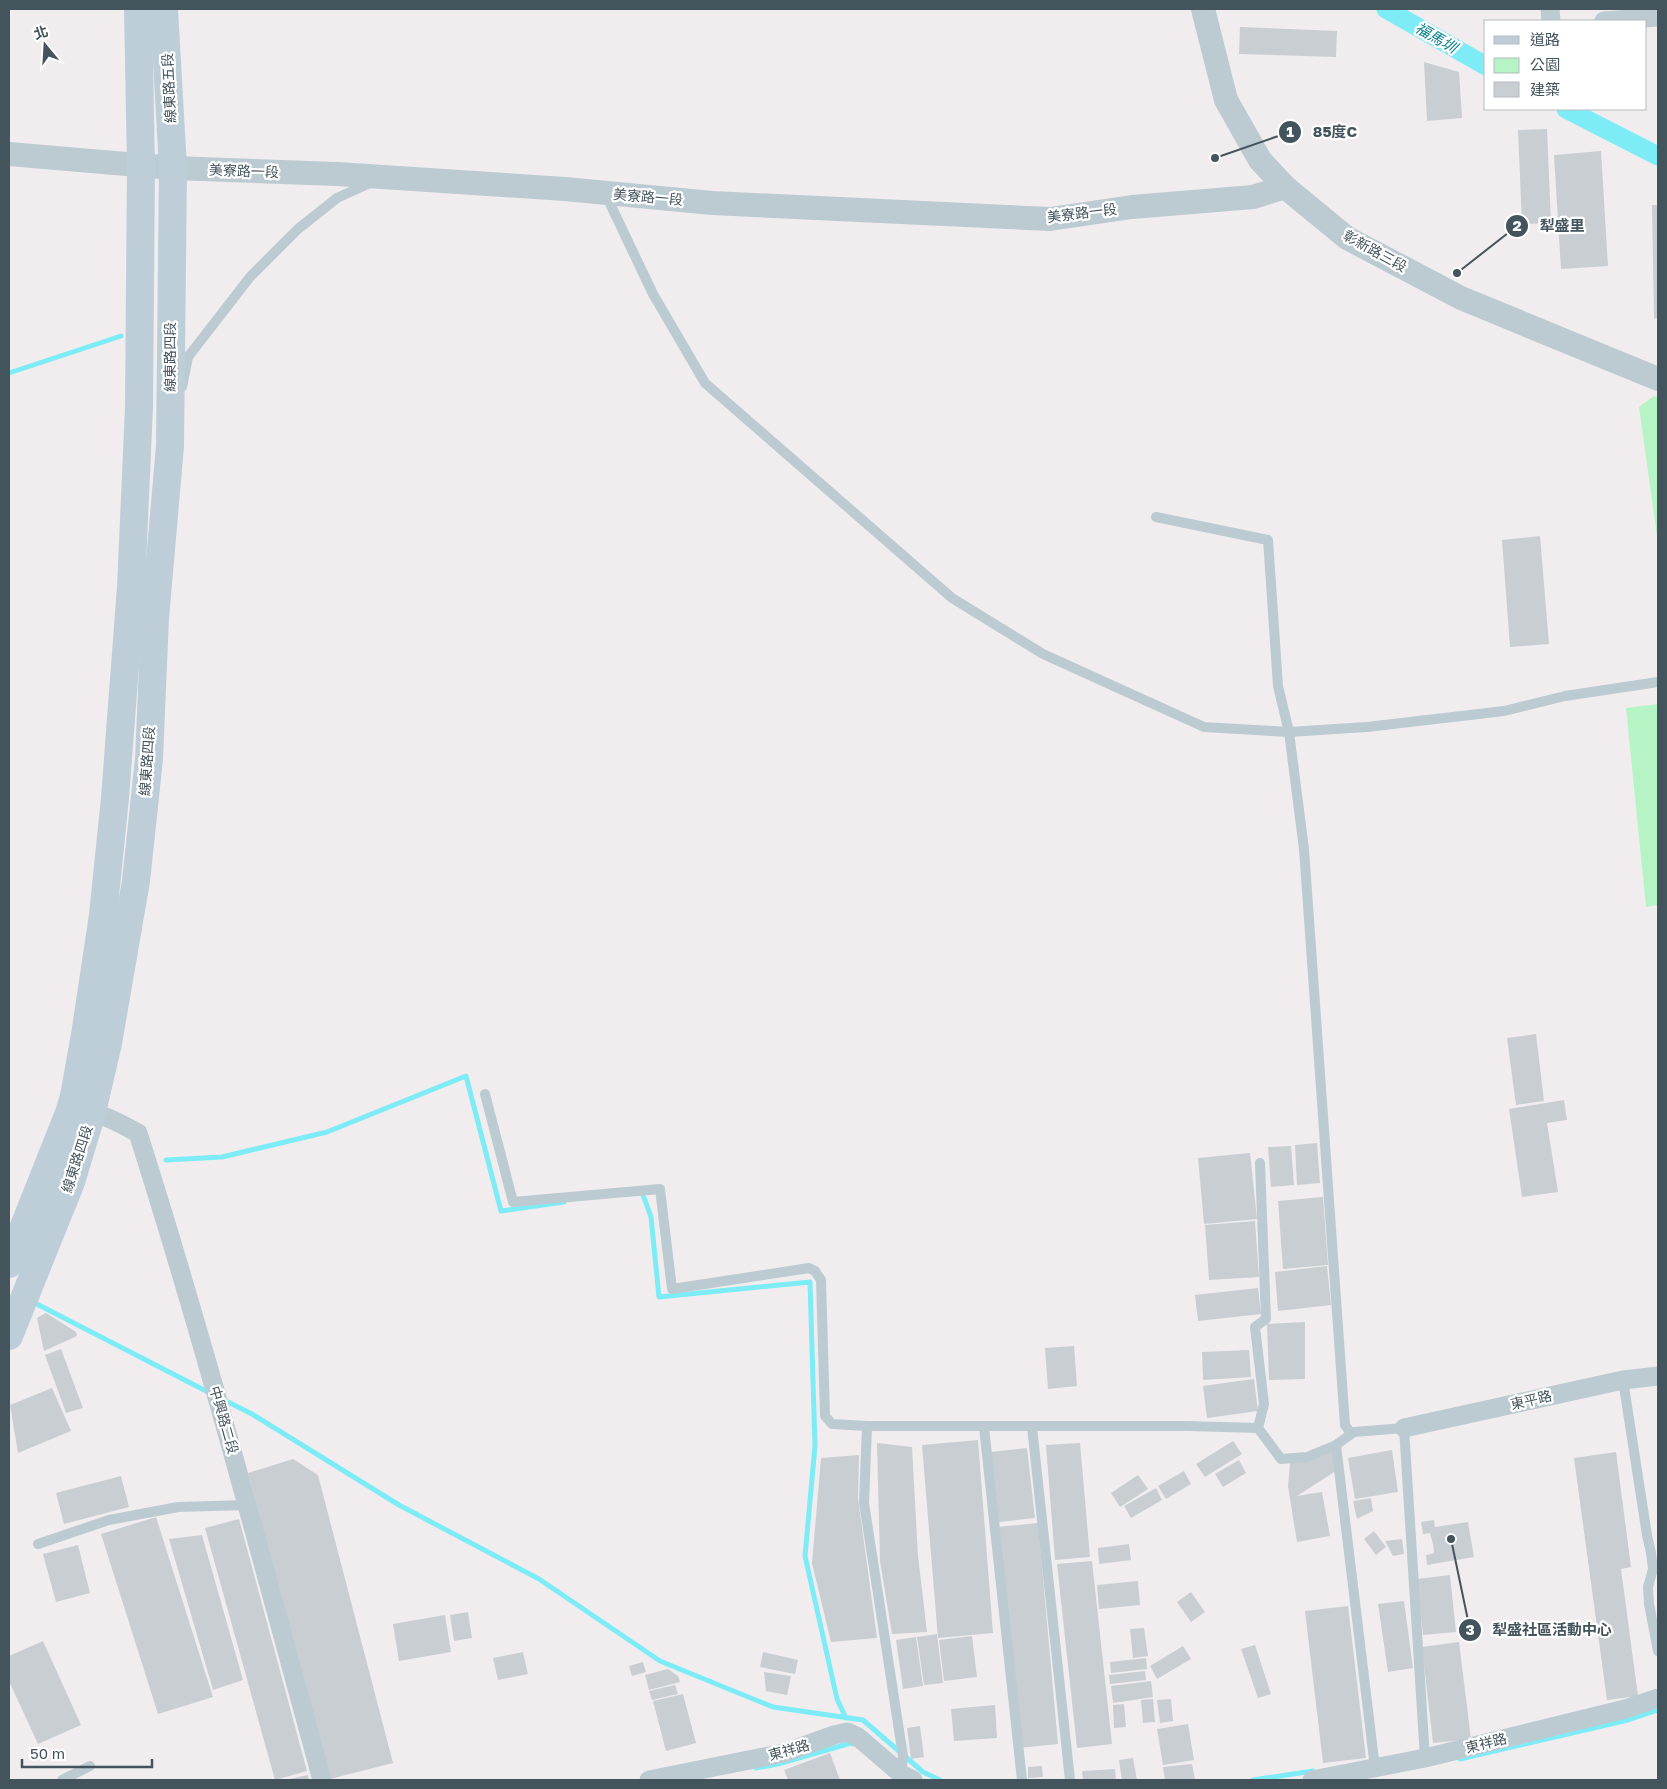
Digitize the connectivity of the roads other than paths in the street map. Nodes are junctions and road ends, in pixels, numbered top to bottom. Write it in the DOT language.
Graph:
graph roads {
  1 [pos="138,9"];
  2 [pos="164,9"];
  3 [pos="1203,9"];
  4 [pos="1658,17"];
  5 [pos="1618,20"];
  6 [pos="9,154"];
  7 [pos="141,166"];
  8 [pos="173,168"];
  9 [pos="399,178"];
  10 [pos="1285,187"];
  11 [pos="605,194"];
  12 [pos="1658,379"];
  13 [pos="170,446"];
  14 [pos="1156,517"];
  15 [pos="1658,682"];
  16 [pos="1289,732"];
  17 [pos="485,1094"];
  18 [pos="81,1113"];
  19 [pos="1260,1163"];
  20 [pos="9,1264"];
  21 [pos="9,1336"];
  22 [pos="1658,1376"];
  23 [pos="1623,1380"];
  24 [pos="867,1426"];
  25 [pos="984,1427"];
  26 [pos="1032,1427"];
  27 [pos="1258,1428"];
  28 [pos="1404,1428"];
  29 [pos="1354,1432"];
  30 [pos="1336,1444"];
  31 [pos="248,1505"];
  32 [pos="38,1544"];
  33 [pos="1658,1651"];
  34 [pos="1658,1698"];
  35 [pos="1425,1758"];
  36 [pos="90,1766"];
  37 [pos="1375,1768"];
  38 [pos="907,1777"];
  39 [pos="62,1780"];
  40 [pos="322,1780"];
  41 [pos="649,1780"];
  42 [pos="1022,1780"];
  43 [pos="1070,1780"];
  44 [pos="1312,1780"];
  1 -- 7 [label="main road, 線東路五段"];
  2 -- 8 [label="main road, 線東路五段"];
  3 -- 10 [label="street, 彰新路三段"];
  4 -- 5 [label="street"];
  6 -- 7 [label="street, 美寮路一段"];
  7 -- 8 [label="street, 美寮路一段"];
  7 -- 18 [label="main road, 線東路四段"];
  8 -- 9 [label="street, 美寮路一段"];
  8 -- 13 [label="main road, 線東路四段"];
  9 -- 11 [label="street, 美寮路一段"];
  9 -- 13 [label="lane"];
  10 -- 11 [label="street, 美寮路一段"];
  10 -- 12 [label="street, 彰新路三段"];
  11 -- 16 [label="lane"];
  13 -- 18 [label="main road, 線東路四段"];
  14 -- 16 [label="lane"];
  15 -- 16 [label="lane"];
  16 -- 29 [label="lane"];
  17 -- 24 [label="lane"];
  18 -- 20 [label="main road, 線東路四段"];
  18 -- 21 [label="main road, 線東路四段"];
  18 -- 31 [label="street, 中興路二段"];
  19 -- 27 [label="lane"];
  22 -- 23 [label="street, 東平路"];
  23 -- 28 [label="street, 東平路"];
  23 -- 33 [label="lane"];
  24 -- 25 [label="lane"];
  24 -- 38 [label="lane"];
  25 -- 26 [label="lane"];
  25 -- 42 [label="lane"];
  26 -- 27 [label="lane"];
  26 -- 43 [label="lane"];
  27 -- 30 [label="lane"];
  28 -- 29 [label="lane"];
  28 -- 35 [label="lane"];
  29 -- 30 [label="lane"];
  30 -- 37 [label="lane"];
  31 -- 32 [label="lane"];
  31 -- 40 [label="street, 中興路二段"];
  34 -- 35 [label="street, 東祥路"];
  35 -- 37 [label="street, 東祥路"];
  36 -- 39 [label="lane"];
  37 -- 44 [label="street, 東祥路"];
  38 -- 41 [label="street, 東祥路"];
}
